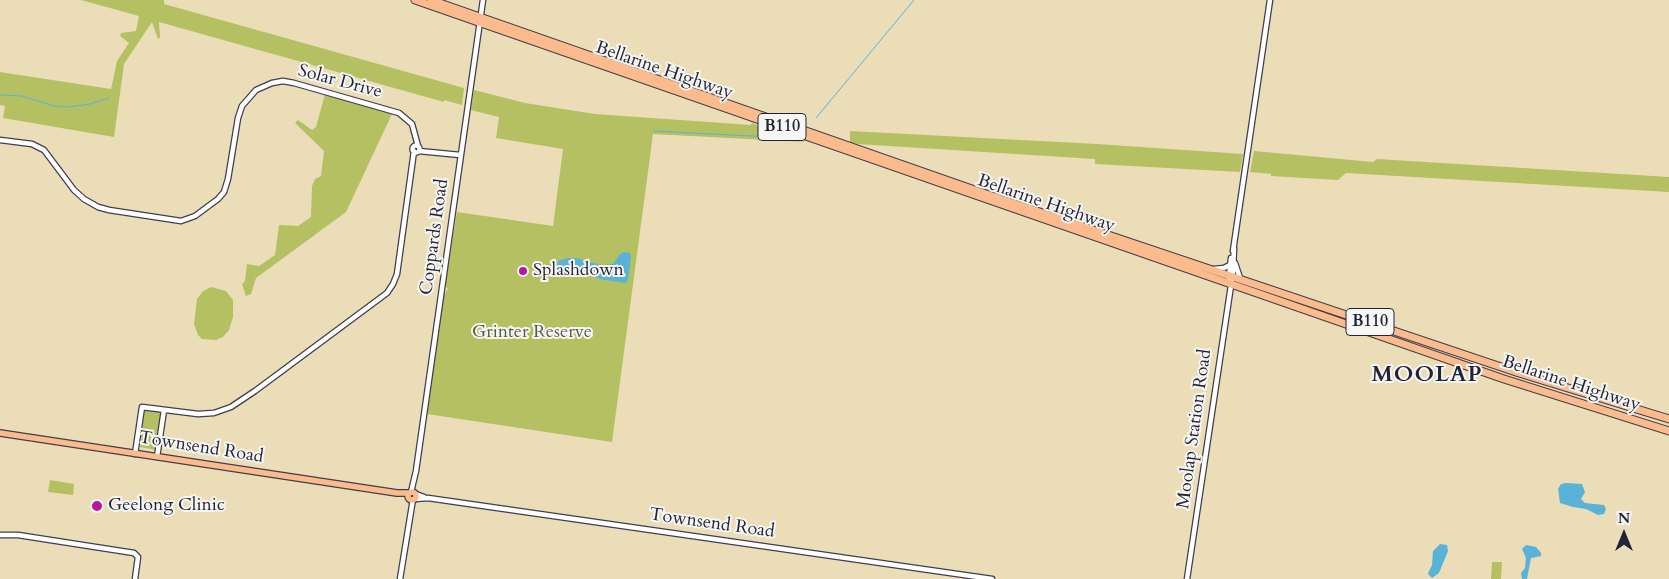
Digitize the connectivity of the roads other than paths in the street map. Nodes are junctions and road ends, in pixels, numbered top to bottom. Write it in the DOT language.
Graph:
graph roads {
  1 [pos="415,0"];
  2 [pos="431,0"];
  3 [pos="483,0"];
  4 [pos="1270,0"];
  5 [pos="480,20"];
  6 [pos="795,126"];
  7 [pos="784,128"];
  8 [pos="0,140"];
  9 [pos="417,149"];
  10 [pos="460,155"];
  11 [pos="1232,260"];
  12 [pos="1212,269"];
  13 [pos="1230,278"];
  14 [pos="1240,278"];
  15 [pos="164,410"];
  16 [pos="1669,419"];
  17 [pos="1669,430"];
  18 [pos="0,433"];
  19 [pos="135,454"];
  20 [pos="157,457"];
  21 [pos="412,496"];
  22 [pos="0,535"];
  23 [pos="135,579"];
  24 [pos="400,579"];
  25 [pos="992,579"];
  26 [pos="1187,579"];
  1 -- 5 [label="highway, Bellarine Highway / B110"];
  2 -- 5 [label="highway, Bellarine Highway / B110"];
  3 -- 5 [label="street, Coppards Road"];
  4 -- 11 [label="street, Moolap Station Road"];
  5 -- 6 [label="highway, Bellarine Highway / B110"];
  5 -- 7 [label="highway, Bellarine Highway / B110"];
  5 -- 10 [label="street, Coppards Road"];
  6 -- 7 [label="highway"];
  6 -- 12 [label="highway, Bellarine Highway / B110"];
  7 -- 13 [label="highway, Bellarine Highway / B110"];
  8 -- 9 [label="street, Solar Drive"];
  9 -- 10 [label="street"];
  9 -- 15 [label="street"];
  10 -- 21 [label="street, Coppards Road"];
  11 -- 12 [label="street"];
  11 -- 13 [label="street, Moolap Station Road"];
  11 -- 14 [label="street"];
  12 -- 13 [label="highway, Bellarine Highway / B110"];
  13 -- 14 [label="highway, Bellarine Highway / B110"];
  13 -- 17 [label="highway, Bellarine Highway / B110"];
  13 -- 26 [label="street, Moolap Station Road"];
  14 -- 16 [label="highway, Bellarine Highway / B110"];
  15 -- 19 [label="street"];
  15 -- 20 [label="street"];
  18 -- 19 [label="main road, Townsend Road"];
  19 -- 20 [label="main road, Townsend Road"];
  20 -- 21 [label="main road, Townsend Road"];
  21 -- 24 [label="street, Coppards Road"];
  21 -- 25 [label="street, Townsend Road"];
  22 -- 23 [label="street"];
}
